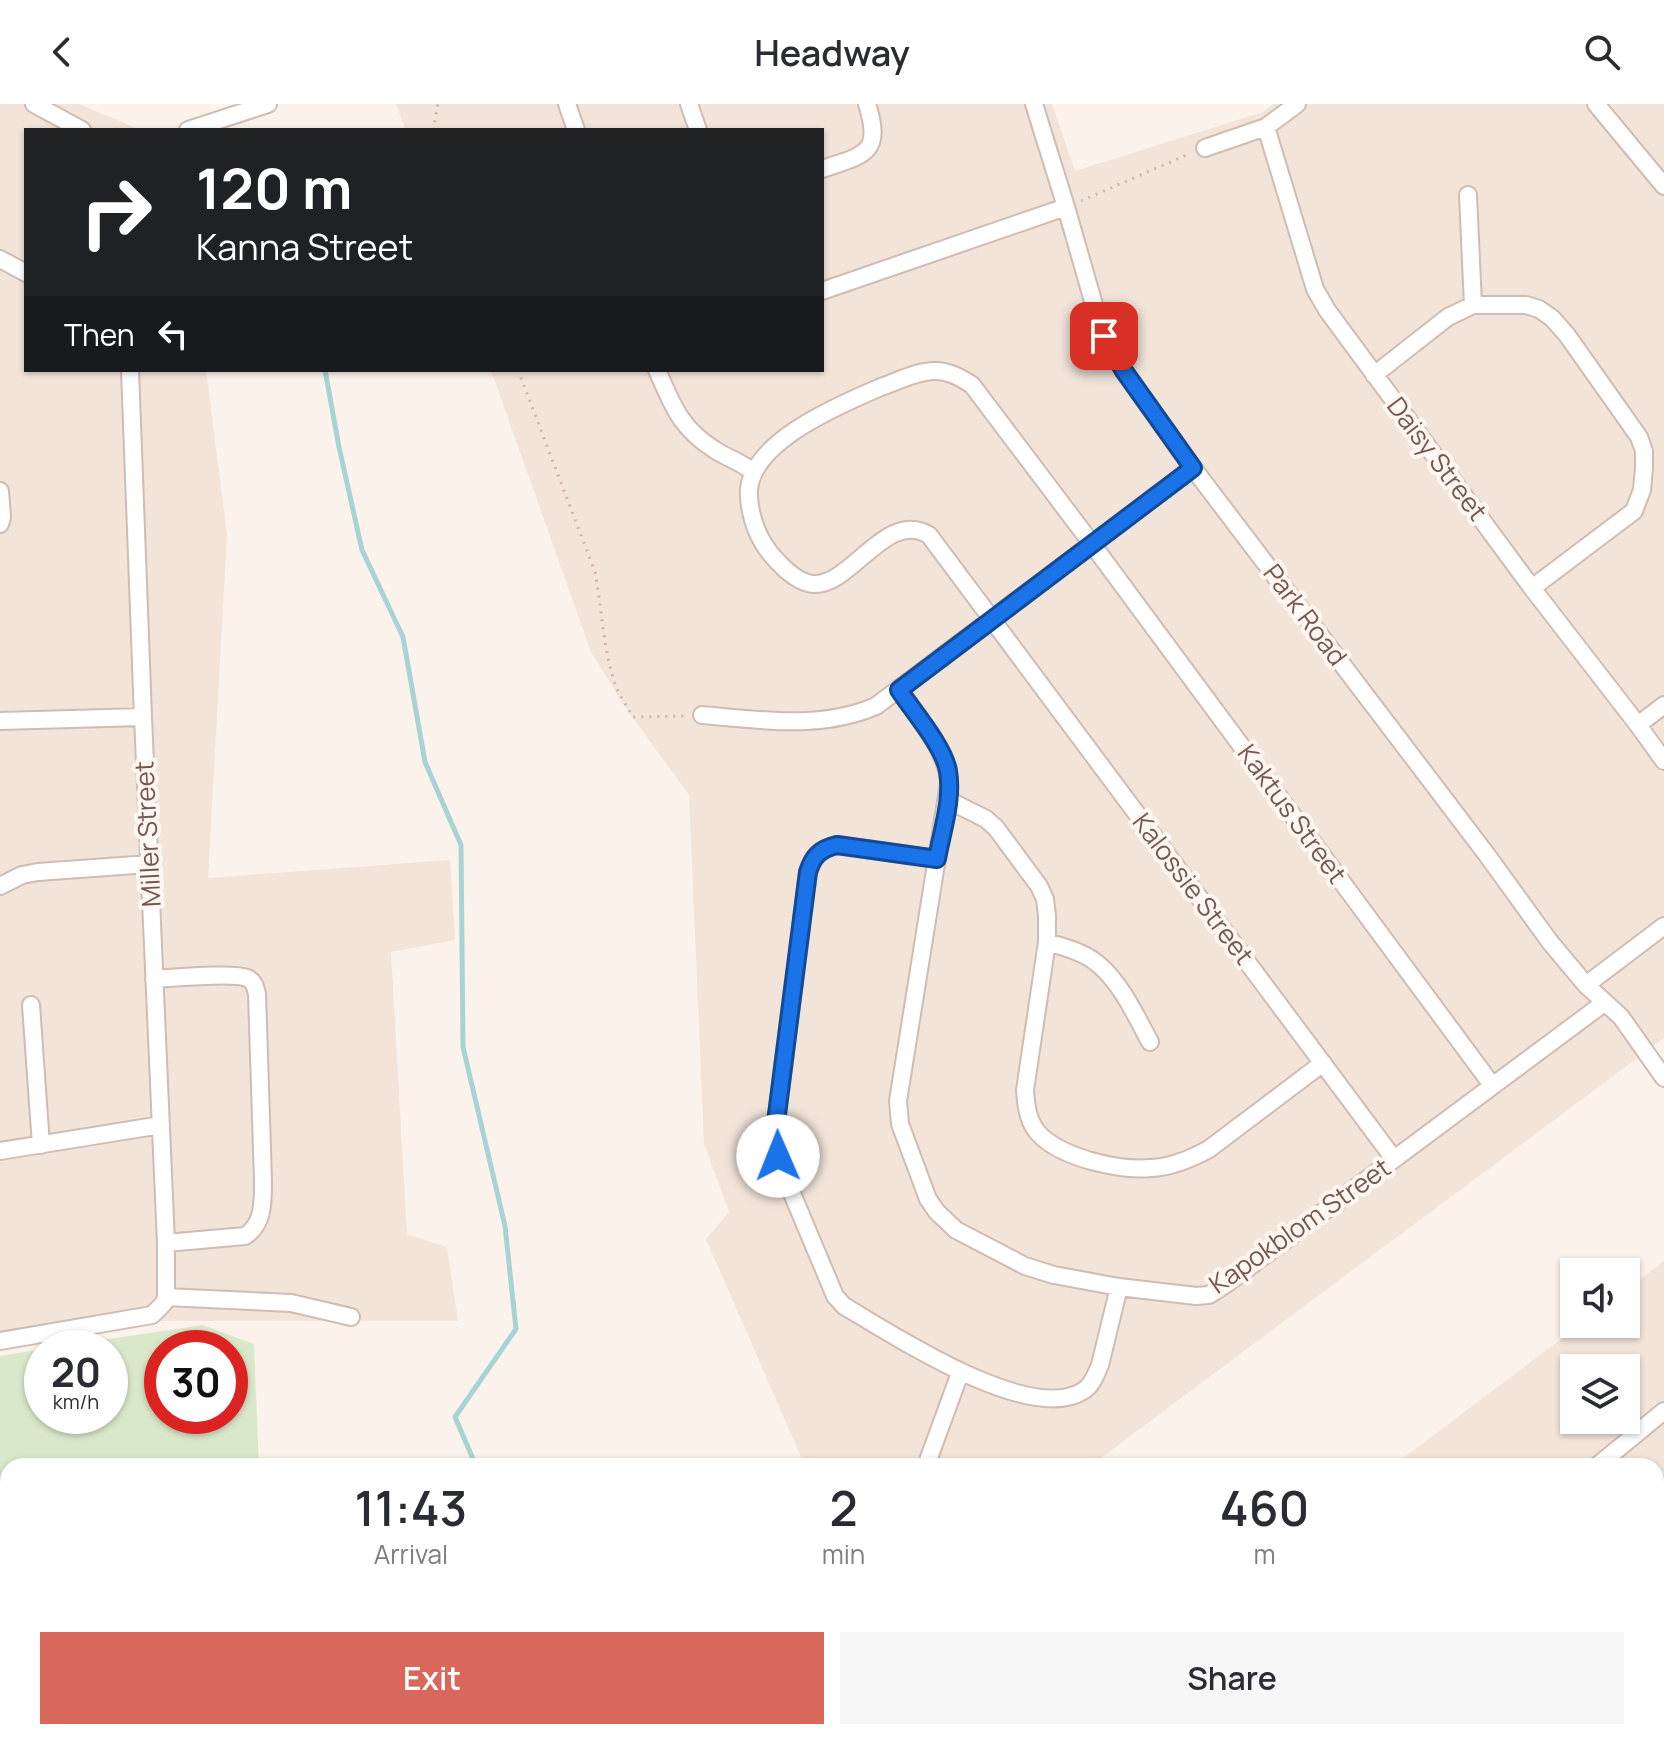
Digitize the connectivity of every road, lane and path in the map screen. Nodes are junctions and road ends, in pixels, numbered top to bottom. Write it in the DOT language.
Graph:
graph roads {
  1 [pos="34,104"];
  2 [pos="268,104"];
  3 [pos="438,104"];
  4 [pos="567,104"];
  5 [pos="689,104"];
  6 [pos="867,104"];
  7 [pos="1034,104"];
  8 [pos="1297,104"];
  9 [pos="1596,104"];
  10 [pos="1266,127"];
  11 [pos="78,128"];
  12 [pos="194,128"];
  13 [pos="433,128"];
  14 [pos="575,128"];
  15 [pos="697,128"];
  16 [pos="1205,148"];
  17 [pos="824,168"];
  18 [pos="1664,186"];
  19 [pos="1468,195"];
  20 [pos="1066,207"];
  21 [pos="0,259"];
  22 [pos="24,272"];
  23 [pos="824,290"];
  24 [pos="1473,305"];
  25 [pos="130,372"];
  26 [pos="519,372"];
  27 [pos="658,372"];
  28 [pos="1374,375"];
  29 [pos="1193,468"];
  30 [pos="753,472"];
  31 [pos="0,491"];
  32 [pos="0,524"];
  33 [pos="1092,544"];
  34 [pos="1532,588"];
  35 [pos="992,619"];
  36 [pos="899,690"];
  37 [pos="1664,705"];
  38 [pos="702,715"];
  39 [pos="143,717"];
  40 [pos="0,721"];
  41 [pos="1638,725"];
  42 [pos="1664,761"];
  43 [pos="948,800"];
  44 [pos="937,859"];
  45 [pos="149,864"];
  46 [pos="0,886"];
  47 [pos="1664,926"];
  48 [pos="1047,942"];
  49 [pos="154,979"];
  50 [pos="1586,985"];
  51 [pos="1604,1003"];
  52 [pos="31,1005"];
  53 [pos="1150,1042"];
  54 [pos="1323,1063"];
  55 [pos="1664,1078"];
  56 [pos="1492,1085"];
  57 [pos="161,1125"];
  58 [pos="41,1145"];
  59 [pos="0,1151"];
  60 [pos="1394,1159"];
  61 [pos="166,1243"];
  62 [pos="1119,1287"];
  63 [pos="166,1297"];
  64 [pos="351,1317"];
  65 [pos="0,1341"];
  66 [pos="960,1373"];
  67 [pos="1664,1411"];
  68 [pos="929,1458"];
  69 [pos="1607,1458"];
  1 -- 11 [label="street"];
  2 -- 12 [label="street"];
  3 -- 13 [label="path"];
  4 -- 14 [label="street"];
  5 -- 15 [label="street"];
  6 -- 17 [label="street"];
  7 -- 20 [label="street, Park Road"];
  8 -- 10 [label="street"];
  9 -- 18 [label="street"];
  10 -- 16 [label="street"];
  10 -- 28 [label="street, Daisy Street"];
  16 -- 20 [label="path"];
  19 -- 24 [label="street"];
  20 -- 23 [label="street"];
  20 -- 29 [label="street, Park Road"];
  21 -- 22 [label="street"];
  24 -- 28 [label="street"];
  24 -- 34 [label="street"];
  25 -- 39 [label="street, Miller Street"];
  26 -- 38 [label="path"];
  27 -- 30 [label="street"];
  28 -- 34 [label="street, Daisy Street"];
  29 -- 33 [label="street"];
  29 -- 50 [label="street, Park Road"];
  30 -- 33 [label="street, Kaktus Street"];
  30 -- 35 [label="street, Kalossie Street"];
  31 -- 32 [label="street"];
  33 -- 35 [label="street"];
  33 -- 56 [label="street, Kaktus Street"];
  34 -- 41 [label="street, Daisy Street"];
  35 -- 36 [label="street"];
  35 -- 54 [label="street, Kalossie Street"];
  36 -- 38 [label="street"];
  36 -- 43 [label="street, Kapokblom Street"];
  37 -- 41 [label="street"];
  39 -- 40 [label="street"];
  39 -- 45 [label="street, Miller Street"];
  41 -- 42 [label="street, Daisy Street"];
  43 -- 44 [label="street, Kapokblom Street"];
  43 -- 48 [label="street"];
  44 -- 62 [label="street, Kapokblom Street"];
  44 -- 66 [label="street"];
  45 -- 46 [label="street"];
  45 -- 49 [label="street, Miller Street"];
  47 -- 50 [label="street"];
  48 -- 53 [label="street"];
  48 -- 54 [label="street"];
  49 -- 57 [label="street, Miller Street"];
  49 -- 61 [label="street"];
  50 -- 51 [label="street, Park Road"];
  51 -- 55 [label="street, Park Road"];
  51 -- 56 [label="street, Kapokblom Street"];
  52 -- 58 [label="street"];
  54 -- 60 [label="street, Kalossie Street"];
  56 -- 60 [label="street, Kapokblom Street"];
  57 -- 58 [label="street"];
  57 -- 61 [label="street, Miller Street"];
  58 -- 59 [label="street"];
  60 -- 62 [label="street, Kapokblom Street"];
  61 -- 63 [label="street, Miller Street"];
  62 -- 66 [label="street"];
  63 -- 64 [label="street"];
  63 -- 65 [label="street"];
  66 -- 68 [label="street"];
  67 -- 69 [label="street"];
}
